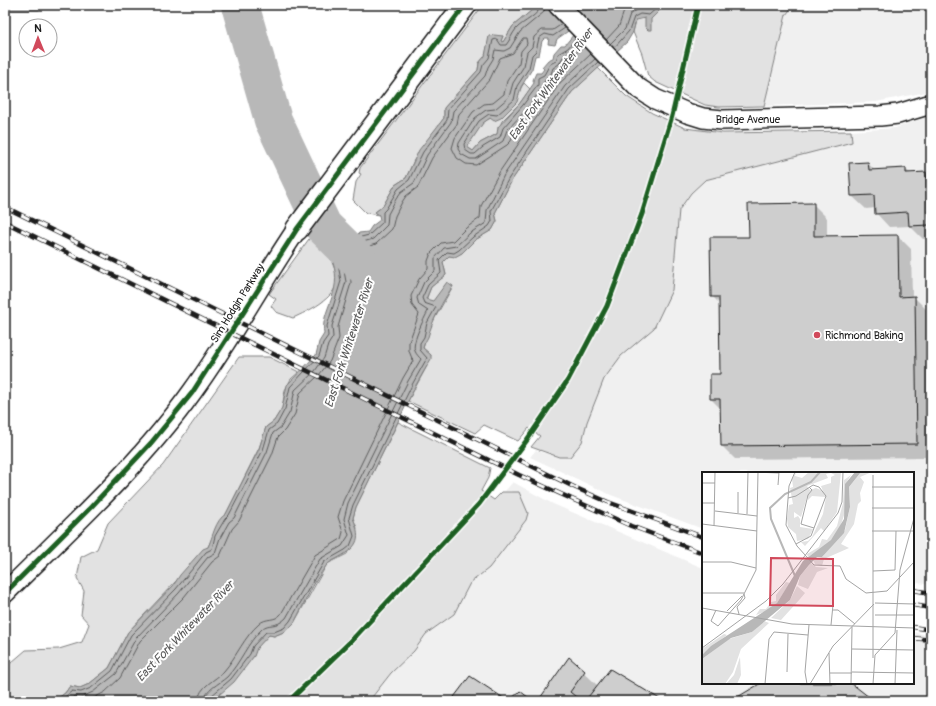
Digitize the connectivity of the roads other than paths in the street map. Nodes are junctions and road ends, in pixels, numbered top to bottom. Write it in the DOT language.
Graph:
graph roads {
  1 [pos="465,5"];
  2 [pos="558,5"];
  3 [pos="931,104"];
  4 [pos="297,229"];
  5 [pos="5,593"];
  1 -- 4 [label="street, Sim Hodgin Parkway"];
  2 -- 3 [label="street, Bridge Avenue"];
  4 -- 5 [label="street, Sim Hodgin Parkway"];
}
